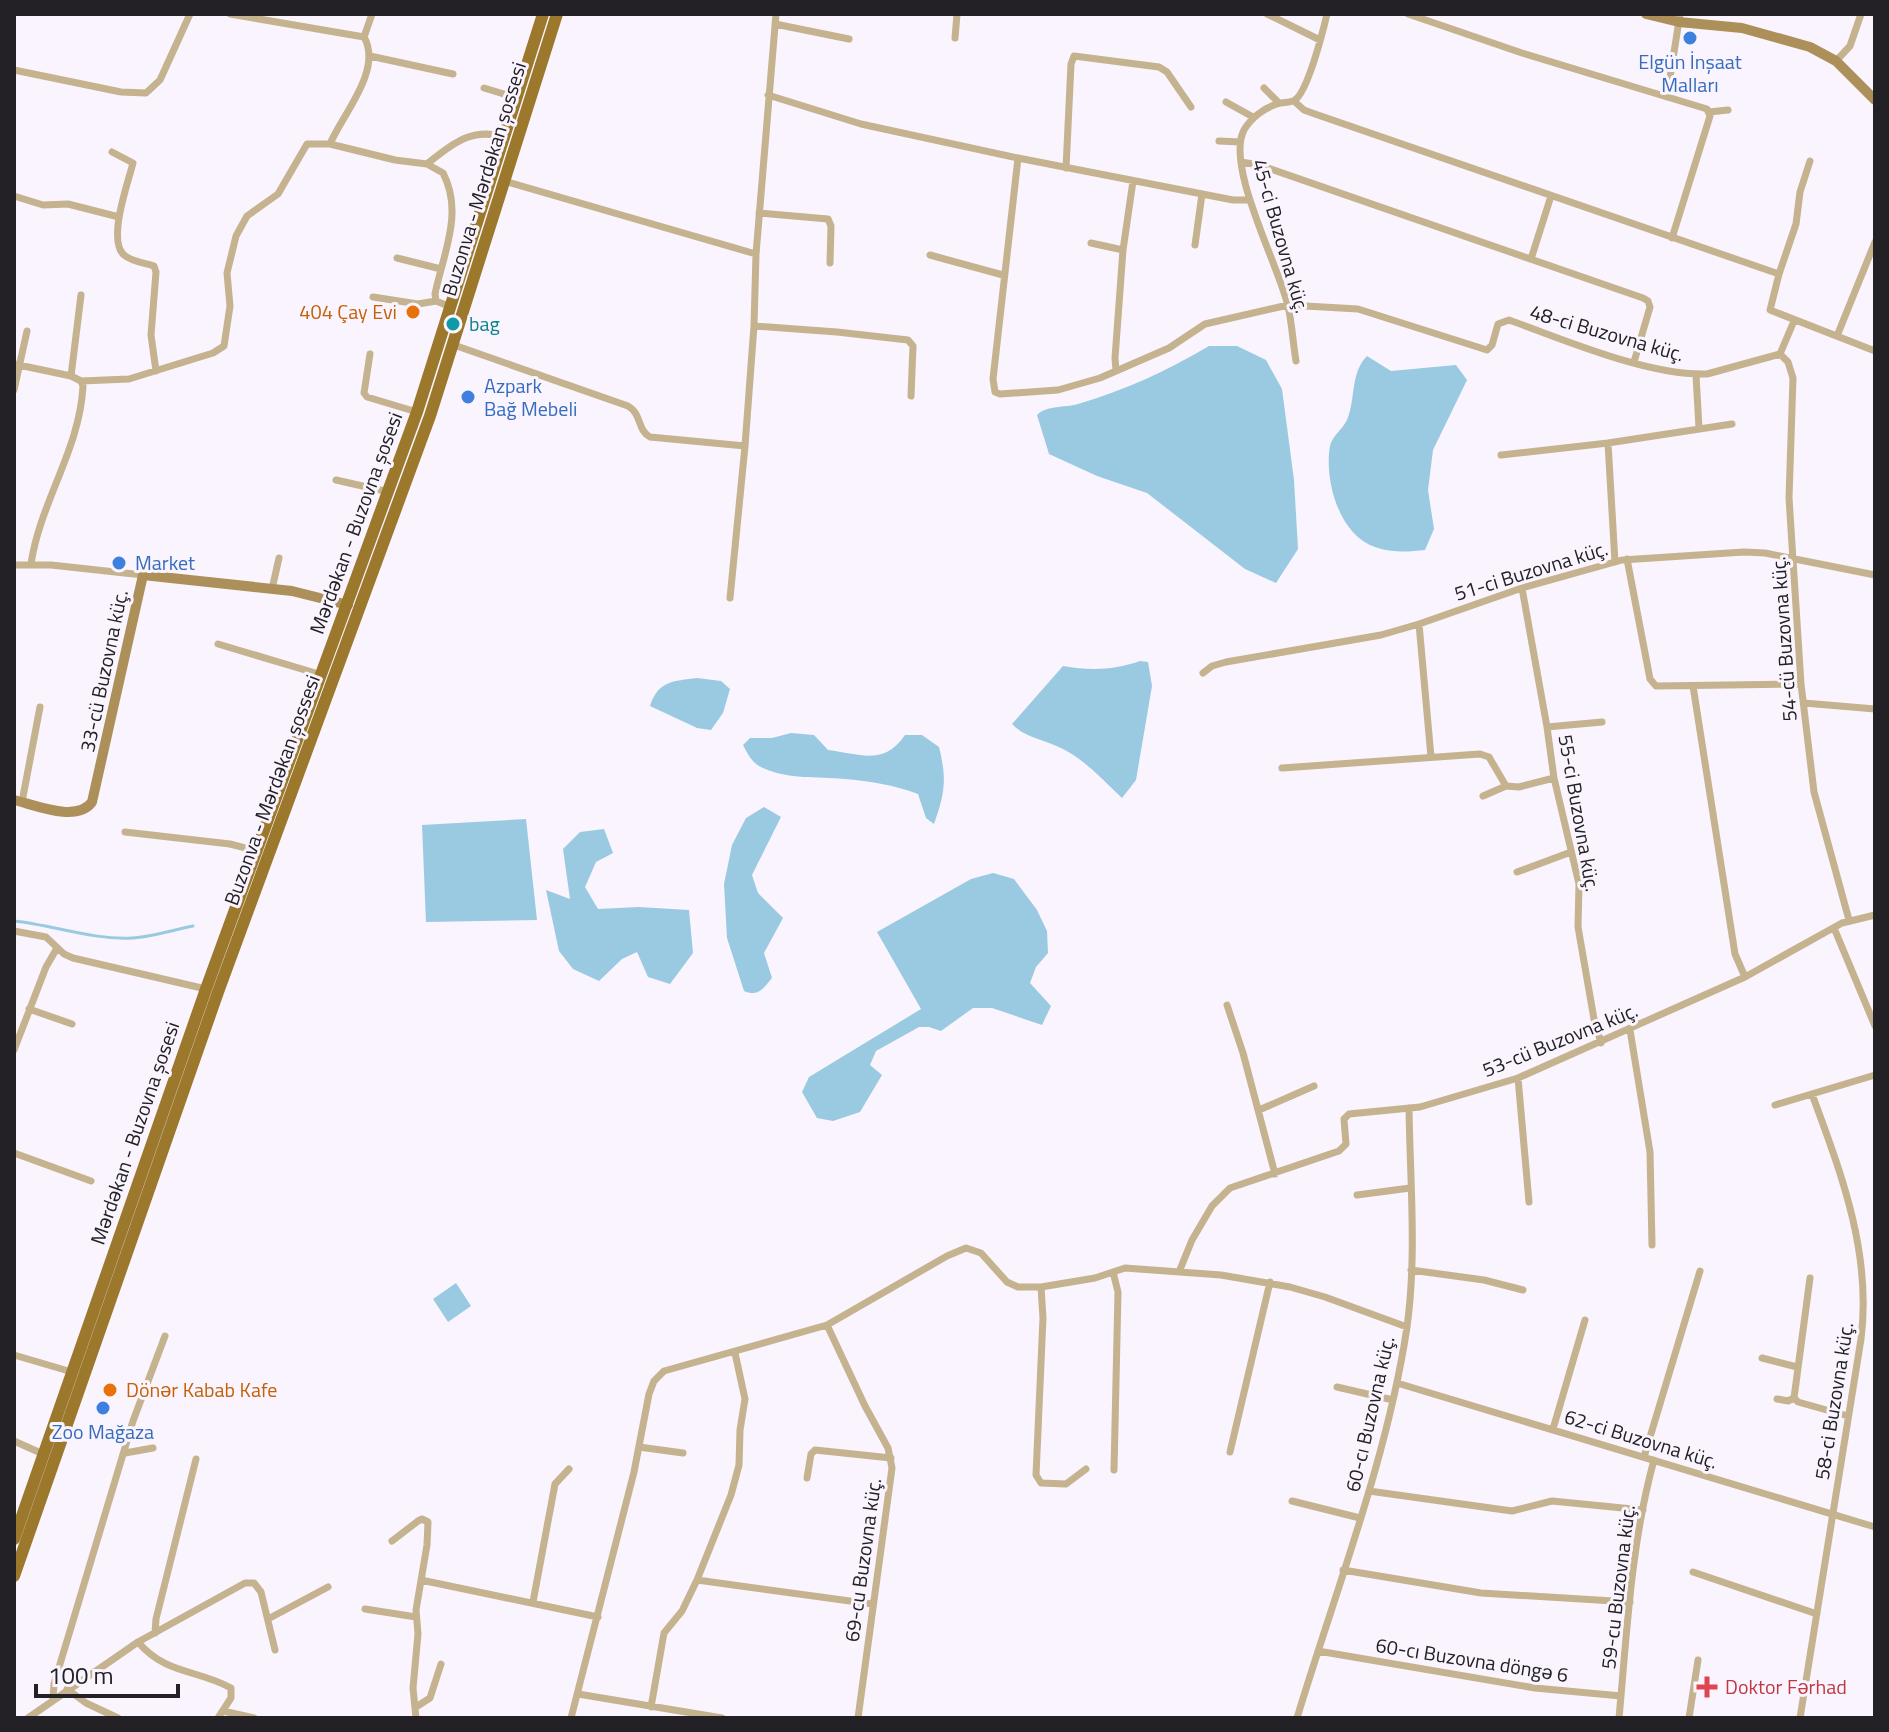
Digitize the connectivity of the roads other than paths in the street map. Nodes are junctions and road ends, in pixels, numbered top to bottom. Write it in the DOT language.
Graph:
graph roads {
  1 [pos="190,14"];
  2 [pos="230,14"];
  3 [pos="372,14"];
  4 [pos="543,14"];
  5 [pos="557,14"];
  6 [pos="776,14"];
  7 [pos="957,14"];
  8 [pos="1267,14"];
  9 [pos="1327,14"];
  10 [pos="1408,14"];
  11 [pos="1646,14"];
  12 [pos="1861,14"];
  13 [pos="1680,18"];
  14 [pos="775,24"];
  15 [pos="364,37"];
  16 [pos="955,38"];
  17 [pos="849,39"];
  18 [pos="1320,40"];
  19 [pos="370,56"];
  20 [pos="1836,61"];
  21 [pos="14,70"];
  22 [pos="453,74"];
  23 [pos="484,88"];
  24 [pos="1264,88"];
  25 [pos="768,95"];
  26 [pos="1667,97"];
  27 [pos="517,98"];
  28 [pos="1875,100"];
  29 [pos="1294,101"];
  30 [pos="1226,102"];
  31 [pos="1279,103"];
  32 [pos="1191,107"];
  33 [pos="1728,110"];
  34 [pos="1709,112"];
  35 [pos="1253,117"];
  36 [pos="505,137"];
  37 [pos="1219,141"];
  38 [pos="1240,142"];
  39 [pos="330,144"];
  40 [pos="112,152"];
  41 [pos="1018,158"];
  42 [pos="1810,161"];
  43 [pos="1241,162"];
  44 [pos="427,164"];
  45 [pos="1066,168"];
  46 [pos="504,181"];
  47 [pos="1133,181"];
  48 [pos="1202,194"];
  49 [pos="14,196"];
  50 [pos="1551,196"];
  51 [pos="1250,200"];
  52 [pos="759,213"];
  53 [pos="119,217"];
  54 [pos="1672,238"];
  55 [pos="1875,242"];
  56 [pos="1091,243"];
  57 [pos="1195,245"];
  58 [pos="1123,250"];
  59 [pos="1873,252"];
  60 [pos="756,254"];
  61 [pos="930,255"];
  62 [pos="397,258"];
  63 [pos="1531,259"];
  64 [pos="830,263"];
  65 [pos="441,269"];
  66 [pos="1779,274"];
  67 [pos="1003,275"];
  68 [pos="81,295"];
  69 [pos="373,297"];
  70 [pos="436,301"];
  71 [pos="1288,305"];
  72 [pos="451,307"];
  73 [pos="1794,321"];
  74 [pos="754,326"];
  75 [pos="27,331"];
  76 [pos="1837,336"];
  77 [pos="454,345"];
  78 [pos="1875,351"];
  79 [pos="370,354"];
  80 [pos="1780,354"];
  81 [pos="1296,361"];
  82 [pos="1634,362"];
  83 [pos="17,364"];
  84 [pos="156,371"];
  85 [pos="1116,371"];
  86 [pos="1696,375"];
  87 [pos="71,376"];
  88 [pos="81,381"];
  89 [pos="14,390"];
  90 [pos="911,396"];
  91 [pos="417,412"];
  92 [pos="1732,424"];
  93 [pos="1699,428"];
  94 [pos="1608,443"];
  95 [pos="745,446"];
  96 [pos="1501,455"];
  97 [pos="336,480"];
  98 [pos="389,492"];
  99 [pos="279,558"];
  100 [pos="1627,559"];
  101 [pos="1794,559"];
  102 [pos="1615,562"];
  103 [pos="31,564"];
  104 [pos="14,565"];
  105 [pos="143,575"];
  106 [pos="1875,575"];
  107 [pos="1522,588"];
  108 [pos="272,589"];
  109 [pos="730,598"];
  110 [pos="348,605"];
  111 [pos="1419,624"];
  112 [pos="218,644"];
  113 [pos="1203,673"];
  114 [pos="322,675"];
  115 [pos="1801,684"];
  116 [pos="1693,686"];
  117 [pos="1804,703"];
  118 [pos="40,707"];
  119 [pos="1875,709"];
  120 [pos="1602,722"];
  121 [pos="1547,727"];
  122 [pos="1431,757"];
  123 [pos="1282,768"];
  124 [pos="1554,778"];
  125 [pos="1506,786"];
  126 [pos="1483,796"];
  127 [pos="18,801"];
  128 [pos="125,832"];
  129 [pos="257,851"];
  130 [pos="1571,852"];
  131 [pos="1517,872"];
  132 [pos="1875,915"];
  133 [pos="1849,920"];
  134 [pos="1834,928"];
  135 [pos="14,931"];
  136 [pos="57,948"];
  137 [pos="1745,977"];
  138 [pos="206,989"];
  139 [pos="1227,1005"];
  140 [pos="29,1009"];
  141 [pos="72,1024"];
  142 [pos="1875,1026"];
  143 [pos="1630,1030"];
  144 [pos="1601,1043"];
  145 [pos="14,1050"];
  146 [pos="1875,1075"];
  147 [pos="1518,1078"];
  148 [pos="1314,1086"];
  149 [pos="1812,1094"];
  150 [pos="1775,1105"];
  151 [pos="1409,1108"];
  152 [pos="1259,1110"];
  153 [pos="14,1153"];
  154 [pos="1275,1174"];
  155 [pos="91,1181"];
  156 [pos="1410,1188"];
  157 [pos="1357,1195"];
  158 [pos="1529,1202"];
  159 [pos="1652,1245"];
  160 [pos="1411,1270"];
  161 [pos="1700,1271"];
  162 [pos="1113,1272"];
  163 [pos="1179,1272"];
  164 [pos="1810,1278"];
  165 [pos="1270,1282"];
  166 [pos="1041,1287"];
  167 [pos="1523,1290"];
  168 [pos="1585,1320"];
  169 [pos="827,1325"];
  170 [pos="1407,1327"];
  171 [pos="165,1336"];
  172 [pos="735,1353"];
  173 [pos="14,1355"];
  174 [pos="1762,1358"];
  175 [pos="1797,1367"];
  176 [pos="72,1372"];
  177 [pos="1397,1383"];
  178 [pos="1337,1387"];
  179 [pos="1794,1398"];
  180 [pos="1777,1399"];
  181 [pos="1393,1400"];
  182 [pos="1848,1416"];
  183 [pos="1553,1429"];
  184 [pos="14,1441"];
  185 [pos="639,1447"];
  186 [pos="153,1448"];
  187 [pos="1230,1452"];
  188 [pos="125,1453"];
  189 [pos="683,1453"];
  190 [pos="43,1454"];
  191 [pos="1644,1457"];
  192 [pos="891,1458"];
  193 [pos="196,1459"];
  194 [pos="1654,1460"];
  195 [pos="569,1469"];
  196 [pos="1086,1469"];
  197 [pos="1114,1470"];
  198 [pos="807,1478"];
  199 [pos="1369,1491"];
  200 [pos="1292,1501"];
  201 [pos="1643,1510"];
  202 [pos="1832,1515"];
  203 [pos="1360,1518"];
  204 [pos="1875,1527"];
  205 [pos="14,1539"];
  206 [pos="392,1541"];
  207 [pos="1343,1570"];
  208 [pos="1693,1572"];
  209 [pos="14,1576"];
  210 [pos="421,1580"];
  211 [pos="697,1580"];
  212 [pos="328,1587"];
  213 [pos="533,1602"];
  214 [pos="1630,1602"];
  215 [pos="872,1604"];
  216 [pos="365,1609"];
  217 [pos="1817,1614"];
  218 [pos="416,1617"];
  219 [pos="598,1617"];
  220 [pos="268,1619"];
  221 [pos="155,1633"];
  222 [pos="138,1642"];
  223 [pos="275,1650"];
  224 [pos="1318,1651"];
  225 [pos="1698,1660"];
  226 [pos="441,1664"];
  227 [pos="67,1689"];
  228 [pos="578,1694"];
  229 [pos="1621,1696"];
  230 [pos="53,1699"];
  231 [pos="416,1707"];
  232 [pos="651,1707"];
  233 [pos="221,1715"];
  234 [pos="28,1718"];
  235 [pos="118,1718"];
  236 [pos="254,1718"];
  237 [pos="416,1718"];
  238 [pos="571,1718"];
  239 [pos="722,1718"];
  240 [pos="858,1718"];
  241 [pos="1297,1718"];
  242 [pos="1619,1718"];
  243 [pos="1689,1718"];
  244 [pos="1800,1718"];
  1 -- 21 [label="street"];
  2 -- 15 [label="street"];
  3 -- 15 [label="street"];
  4 -- 27 [label="main road, Mərdəkan - Buzovna şosesi"];
  5 -- 46 [label="main road, Buzonva - Mərdəkan şossesi"];
  6 -- 14 [label="street"];
  7 -- 16 [label="street"];
  8 -- 18 [label="street"];
  9 -- 18 [label="street"];
  10 -- 26 [label="street"];
  11 -- 13 [label="street"];
  12 -- 20 [label="street"];
  13 -- 20 [label="street"];
  13 -- 26 [label="street"];
  14 -- 17 [label="street"];
  14 -- 25 [label="street"];
  15 -- 19 [label="street"];
  18 -- 29 [label="street"];
  19 -- 22 [label="street"];
  19 -- 39 [label="street"];
  20 -- 28 [label="street"];
  23 -- 27 [label="street"];
  24 -- 31 [label="street"];
  25 -- 41 [label="street"];
  25 -- 52 [label="street"];
  26 -- 34 [label="street"];
  27 -- 36 [label="main road, Mərdəkan - Buzovna şosesi"];
  29 -- 31 [label="street"];
  29 -- 50 [label="street"];
  30 -- 35 [label="street"];
  31 -- 35 [label="street"];
  32 -- 45 [label="street"];
  33 -- 34 [label="street"];
  34 -- 54 [label="street"];
  35 -- 38 [label="street, 45-ci Buzovna küç."];
  36 -- 44 [label="street"];
  36 -- 72 [label="main road, Mərdəkan - Buzovna şosesi"];
  37 -- 38 [label="street"];
  38 -- 43 [label="street, 45-ci Buzovna küç."];
  39 -- 44 [label="street"];
  39 -- 84 [label="street"];
  40 -- 53 [label="street"];
  41 -- 45 [label="street"];
  41 -- 67 [label="street, 48-ci Buzovna küç."];
  42 -- 66 [label="street"];
  43 -- 51 [label="street, 45-ci Buzovna küç."];
  43 -- 63 [label="street"];
  44 -- 65 [label="street"];
  45 -- 47 [label="street"];
  46 -- 60 [label="street"];
  46 -- 77 [label="main road, Buzonva - Mərdəkan şossesi"];
  47 -- 48 [label="street"];
  47 -- 58 [label="street"];
  48 -- 51 [label="street"];
  48 -- 57 [label="street"];
  49 -- 53 [label="street"];
  50 -- 54 [label="street"];
  50 -- 63 [label="street"];
  51 -- 71 [label="street, 45-ci Buzovna küç."];
  52 -- 60 [label="street"];
  52 -- 64 [label="street"];
  53 -- 84 [label="street"];
  54 -- 66 [label="street"];
  55 -- 59 [label="street"];
  56 -- 58 [label="street"];
  58 -- 85 [label="street"];
  59 -- 76 [label="street"];
  60 -- 74 [label="street"];
  61 -- 67 [label="street"];
  62 -- 65 [label="street"];
  63 -- 82 [label="street"];
  65 -- 70 [label="street"];
  66 -- 73 [label="street"];
  67 -- 85 [label="street, 48-ci Buzovna küç."];
  68 -- 87 [label="street"];
  69 -- 70 [label="street"];
  70 -- 72 [label="street"];
  71 -- 81 [label="street, 45-ci Buzovna küç."];
  71 -- 82 [label="street, 48-ci Buzovna küç."];
  71 -- 85 [label="street, 48-ci Buzovna küç."];
  72 -- 91 [label="main road, Mərdəkan - Buzovna şosesi"];
  73 -- 76 [label="street"];
  73 -- 80 [label="street"];
  74 -- 90 [label="street"];
  74 -- 95 [label="street"];
  75 -- 83 [label="street"];
  76 -- 78 [label="street"];
  77 -- 95 [label="street"];
  77 -- 209 [label="main road, Buzonva - Mərdəkan şossesi"];
  79 -- 91 [label="street"];
  80 -- 86 [label="street, 48-ci Buzovna küç."];
  80 -- 101 [label="street, 54-cü Buzovna küç."];
  82 -- 86 [label="street, 48-ci Buzovna küç."];
  83 -- 87 [label="street"];
  83 -- 89 [label="street"];
  84 -- 88 [label="street"];
  86 -- 93 [label="street"];
  87 -- 88 [label="street"];
  88 -- 103 [label="street"];
  91 -- 98 [label="main road, Mərdəkan - Buzovna şosesi"];
  92 -- 93 [label="street"];
  93 -- 94 [label="street"];
  94 -- 96 [label="street"];
  94 -- 102 [label="street"];
  95 -- 109 [label="street"];
  97 -- 98 [label="street"];
  98 -- 110 [label="main road, Mərdəkan - Buzovna şosesi"];
  99 -- 108 [label="street"];
  100 -- 101 [label="street, 51-ci Buzovna küç."];
  100 -- 102 [label="street, 51-ci Buzovna küç."];
  100 -- 116 [label="street"];
  101 -- 106 [label="street, 51-ci Buzovna küç."];
  101 -- 115 [label="street, 54-cü Buzovna küç."];
  102 -- 107 [label="street, 51-ci Buzovna küç."];
  103 -- 104 [label="street"];
  103 -- 105 [label="street"];
  105 -- 108 [label="street, 33-cü Buzovna küç."];
  105 -- 127 [label="street, 33-cü Buzovna küç."];
  107 -- 111 [label="street, 51-ci Buzovna küç."];
  107 -- 121 [label="street, 55-ci Buzovna küç."];
  108 -- 110 [label="street, 33-cü Buzovna küç."];
  110 -- 114 [label="main road, Mərdəkan - Buzovna şosesi"];
  111 -- 113 [label="street, 51-ci Buzovna küç."];
  111 -- 122 [label="street"];
  112 -- 114 [label="street"];
  114 -- 129 [label="main road, Mərdəkan - Buzovna şosesi"];
  115 -- 116 [label="street"];
  115 -- 117 [label="street, 54-cü Buzovna küç."];
  116 -- 137 [label="street"];
  117 -- 119 [label="street"];
  117 -- 133 [label="street, 54-cü Buzovna küç."];
  118 -- 127 [label="street"];
  120 -- 121 [label="street"];
  121 -- 124 [label="street, 55-ci Buzovna küç."];
  122 -- 123 [label="street"];
  122 -- 125 [label="street"];
  124 -- 125 [label="street"];
  124 -- 130 [label="street, 55-ci Buzovna küç."];
  125 -- 126 [label="street"];
  128 -- 129 [label="street"];
  129 -- 138 [label="main road, Mərdəkan - Buzovna şosesi"];
  130 -- 131 [label="street"];
  130 -- 144 [label="street, 55-ci Buzovna küç."];
  132 -- 133 [label="street, 53-cü Buzovna küç."];
  133 -- 134 [label="street, 53-cü Buzovna küç."];
  134 -- 137 [label="street, 53-cü Buzovna küç."];
  134 -- 142 [label="street"];
  135 -- 136 [label="street"];
  136 -- 138 [label="street"];
  136 -- 140 [label="street"];
  137 -- 143 [label="street, 53-cü Buzovna küç."];
  138 -- 176 [label="main road, Mərdəkan - Buzovna şosesi"];
  139 -- 152 [label="street"];
  140 -- 141 [label="street"];
  140 -- 145 [label="street"];
  143 -- 144 [label="street, 53-cü Buzovna küç."];
  143 -- 159 [label="street"];
  144 -- 147 [label="street, 53-cü Buzovna küç."];
  146 -- 149 [label="street"];
  147 -- 151 [label="street, 53-cü Buzovna küç."];
  147 -- 158 [label="street"];
  148 -- 152 [label="street"];
  149 -- 150 [label="street"];
  149 -- 182 [label="street, 58-ci Buzovna küç."];
  151 -- 154 [label="street, 53-cü Buzovna küç."];
  151 -- 156 [label="street, 60-cı Buzovna küç."];
  152 -- 154 [label="street"];
  153 -- 155 [label="street"];
  154 -- 163 [label="street, 53-cü Buzovna küç."];
  156 -- 157 [label="street"];
  156 -- 160 [label="street, 60-cı Buzovna küç."];
  160 -- 167 [label="street"];
  160 -- 170 [label="street, 60-cı Buzovna küç."];
  161 -- 191 [label="street"];
  162 -- 163 [label="street"];
  162 -- 166 [label="street"];
  162 -- 197 [label="street"];
  163 -- 165 [label="street"];
  164 -- 175 [label="street"];
  165 -- 170 [label="street"];
  165 -- 187 [label="street"];
  166 -- 169 [label="street"];
  166 -- 196 [label="street"];
  168 -- 183 [label="street"];
  169 -- 172 [label="street"];
  169 -- 192 [label="street, 69-cu Buzovna küç."];
  170 -- 177 [label="street, 60-cı Buzovna küç."];
  171 -- 188 [label="street"];
  172 -- 185 [label="street"];
  172 -- 211 [label="street"];
  173 -- 176 [label="street"];
  174 -- 175 [label="street"];
  175 -- 179 [label="street"];
  176 -- 190 [label="main road, Mərdəkan - Buzovna şosesi"];
  177 -- 181 [label="street, 60-cı Buzovna küç."];
  177 -- 183 [label="street, 62-ci Buzovna küç."];
  178 -- 181 [label="street"];
  179 -- 180 [label="street"];
  179 -- 182 [label="street"];
  181 -- 199 [label="street, 60-cı Buzovna küç."];
  182 -- 202 [label="street, 58-ci Buzovna küç."];
  183 -- 191 [label="street, 62-ci Buzovna küç."];
  184 -- 190 [label="street"];
  185 -- 189 [label="street"];
  185 -- 219 [label="street"];
  186 -- 188 [label="street"];
  188 -- 230 [label="street"];
  190 -- 205 [label="main road, Mərdəkan - Buzovna şosesi"];
  191 -- 194 [label="street, 62-ci Buzovna küç."];
  192 -- 198 [label="street"];
  192 -- 215 [label="street, 69-cu Buzovna küç."];
  193 -- 221 [label="street"];
  194 -- 201 [label="street, 59-cu Buzovna küç."];
  194 -- 202 [label="street, 62-ci Buzovna küç."];
  195 -- 213 [label="street"];
  199 -- 201 [label="street"];
  199 -- 203 [label="street, 60-cı Buzovna küç."];
  200 -- 203 [label="street"];
  201 -- 214 [label="street, 59-cu Buzovna küç."];
  202 -- 204 [label="street, 62-ci Buzovna küç."];
  202 -- 217 [label="street, 58-ci Buzovna küç."];
  203 -- 207 [label="street, 60-cı Buzovna küç."];
  206 -- 210 [label="street"];
  207 -- 214 [label="street"];
  207 -- 224 [label="street, 60-cı Buzovna küç."];
  208 -- 217 [label="street"];
  210 -- 213 [label="street"];
  210 -- 218 [label="street"];
  211 -- 215 [label="street"];
  211 -- 232 [label="street"];
  212 -- 220 [label="street"];
  213 -- 219 [label="street"];
  214 -- 229 [label="street, 59-cu Buzovna küç."];
  215 -- 240 [label="street, 69-cu Buzovna küç."];
  216 -- 218 [label="street"];
  217 -- 244 [label="street, 58-ci Buzovna küç."];
  218 -- 231 [label="street"];
  219 -- 228 [label="street"];
  220 -- 221 [label="street"];
  220 -- 223 [label="street"];
  221 -- 222 [label="street"];
  222 -- 227 [label="street"];
  222 -- 233 [label="street"];
  224 -- 229 [label="street, 60-cı Buzovna döngə 6"];
  224 -- 241 [label="street, 60-cı Buzovna küç."];
  225 -- 243 [label="street"];
  226 -- 231 [label="street"];
  227 -- 230 [label="street"];
  227 -- 235 [label="street"];
  228 -- 232 [label="street"];
  228 -- 238 [label="street"];
  229 -- 242 [label="street, 59-cu Buzovna küç."];
  230 -- 234 [label="street"];
  231 -- 237 [label="street"];
  232 -- 239 [label="street"];
  233 -- 236 [label="street"];
}
